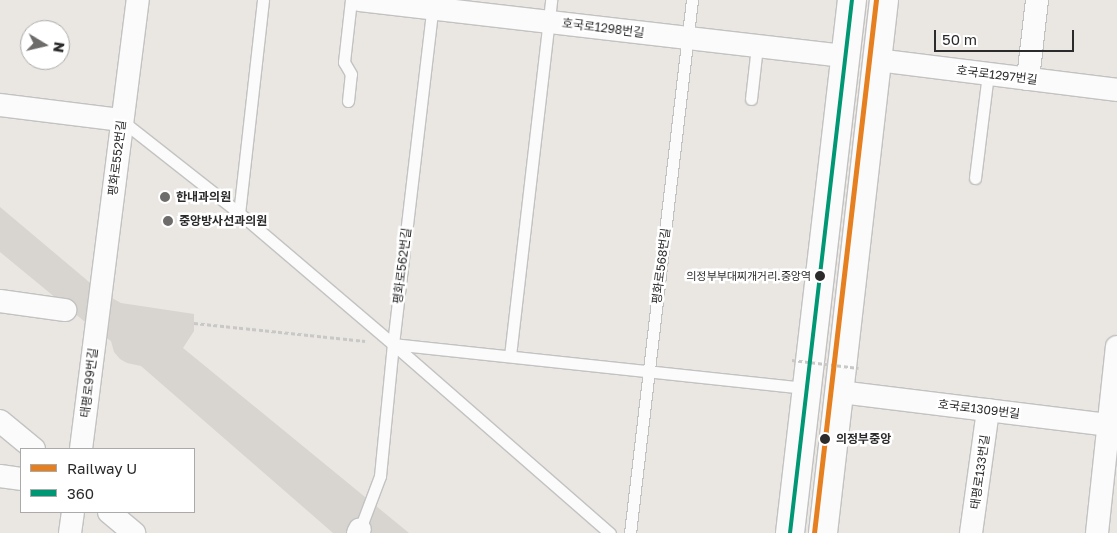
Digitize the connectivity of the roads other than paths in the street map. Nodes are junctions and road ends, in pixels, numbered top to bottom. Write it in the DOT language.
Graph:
graph roads {
  1 [pos="138,0"];
  2 [pos="263,0"];
  3 [pos="351,0"];
  4 [pos="360,0"];
  5 [pos="692,0"];
  6 [pos="852,0"];
  7 [pos="884,0"];
  8 [pos="1037,0"];
  9 [pos="433,4"];
  10 [pos="550,11"];
  11 [pos="688,38"];
  12 [pos="757,46"];
  13 [pos="846,56"];
  14 [pos="877,60"];
  15 [pos="988,74"];
  16 [pos="1028,79"];
  17 [pos="1117,90"];
  18 [pos="751,99"];
  19 [pos="348,101"];
  20 [pos="0,104"];
  21 [pos="121,120"];
  22 [pos="975,178"];
  23 [pos="239,213"];
  24 [pos="0,301"];
  25 [pos="66,310"];
  26 [pos="98,316"];
  27 [pos="393,344"];
  28 [pos="1117,346"];
  29 [pos="510,356"];
  30 [pos="649,370"];
  31 [pos="807,388"];
  32 [pos="840,392"];
  33 [pos="988,410"];
  34 [pos="0,421"];
  35 [pos="1113,426"];
  36 [pos="33,448"];
  37 [pos="81,448"];
  38 [pos="0,476"];
  39 [pos="20,479"];
  40 [pos="73,513"];
  41 [pos="110,513"];
  42 [pos="359,531"];
  43 [pos="70,533"];
  44 [pos="134,533"];
  45 [pos="610,533"];
  46 [pos="630,533"];
  47 [pos="790,533"];
  48 [pos="823,533"];
  49 [pos="971,533"];
  50 [pos="1097,533"];
  1 -- 21 [label="street, 평화로552번길"];
  2 -- 23 [label="lane"];
  3 -- 19 [label="lane"];
  4 -- 9 [label="street, 호국로1298번길"];
  5 -- 11 [label="lane, 평화로568번길"];
  6 -- 13 [label="street"];
  7 -- 14 [label="street"];
  8 -- 16 [label="street"];
  9 -- 10 [label="street, 호국로1298번길"];
  9 -- 27 [label="lane, 평화로562번길"];
  10 -- 11 [label="street, 호국로1298번길"];
  10 -- 29 [label="lane"];
  11 -- 12 [label="street, 호국로1298번길"];
  11 -- 30 [label="lane, 평화로568번길"];
  12 -- 13 [label="street, 호국로1298번길"];
  12 -- 18 [label="lane"];
  13 -- 31 [label="street"];
  14 -- 15 [label="street, 호국로1297번길"];
  14 -- 32 [label="street"];
  15 -- 16 [label="street, 호국로1297번길"];
  15 -- 22 [label="lane"];
  16 -- 17 [label="street, 호국로1297번길"];
  20 -- 21 [label="street"];
  21 -- 23 [label="lane"];
  21 -- 26 [label="street, 평화로552번길"];
  23 -- 27 [label="lane"];
  24 -- 25 [label="street"];
  26 -- 37 [label="street, 태평로99번길"];
  27 -- 29 [label="lane"];
  27 -- 42 [label="lane, 평화로562번길"];
  27 -- 45 [label="lane"];
  28 -- 35 [label="street"];
  29 -- 30 [label="lane"];
  30 -- 31 [label="lane"];
  30 -- 46 [label="lane, 평화로568번길"];
  31 -- 47 [label="street"];
  32 -- 33 [label="street, 호국로1309번길"];
  32 -- 48 [label="street"];
  33 -- 35 [label="street, 호국로1309번길"];
  33 -- 49 [label="street, 태평로133번길"];
  34 -- 36 [label="street"];
  35 -- 50 [label="street"];
  38 -- 39 [label="street"];
  40 -- 43 [label="street"];
  41 -- 44 [label="street"];
}
